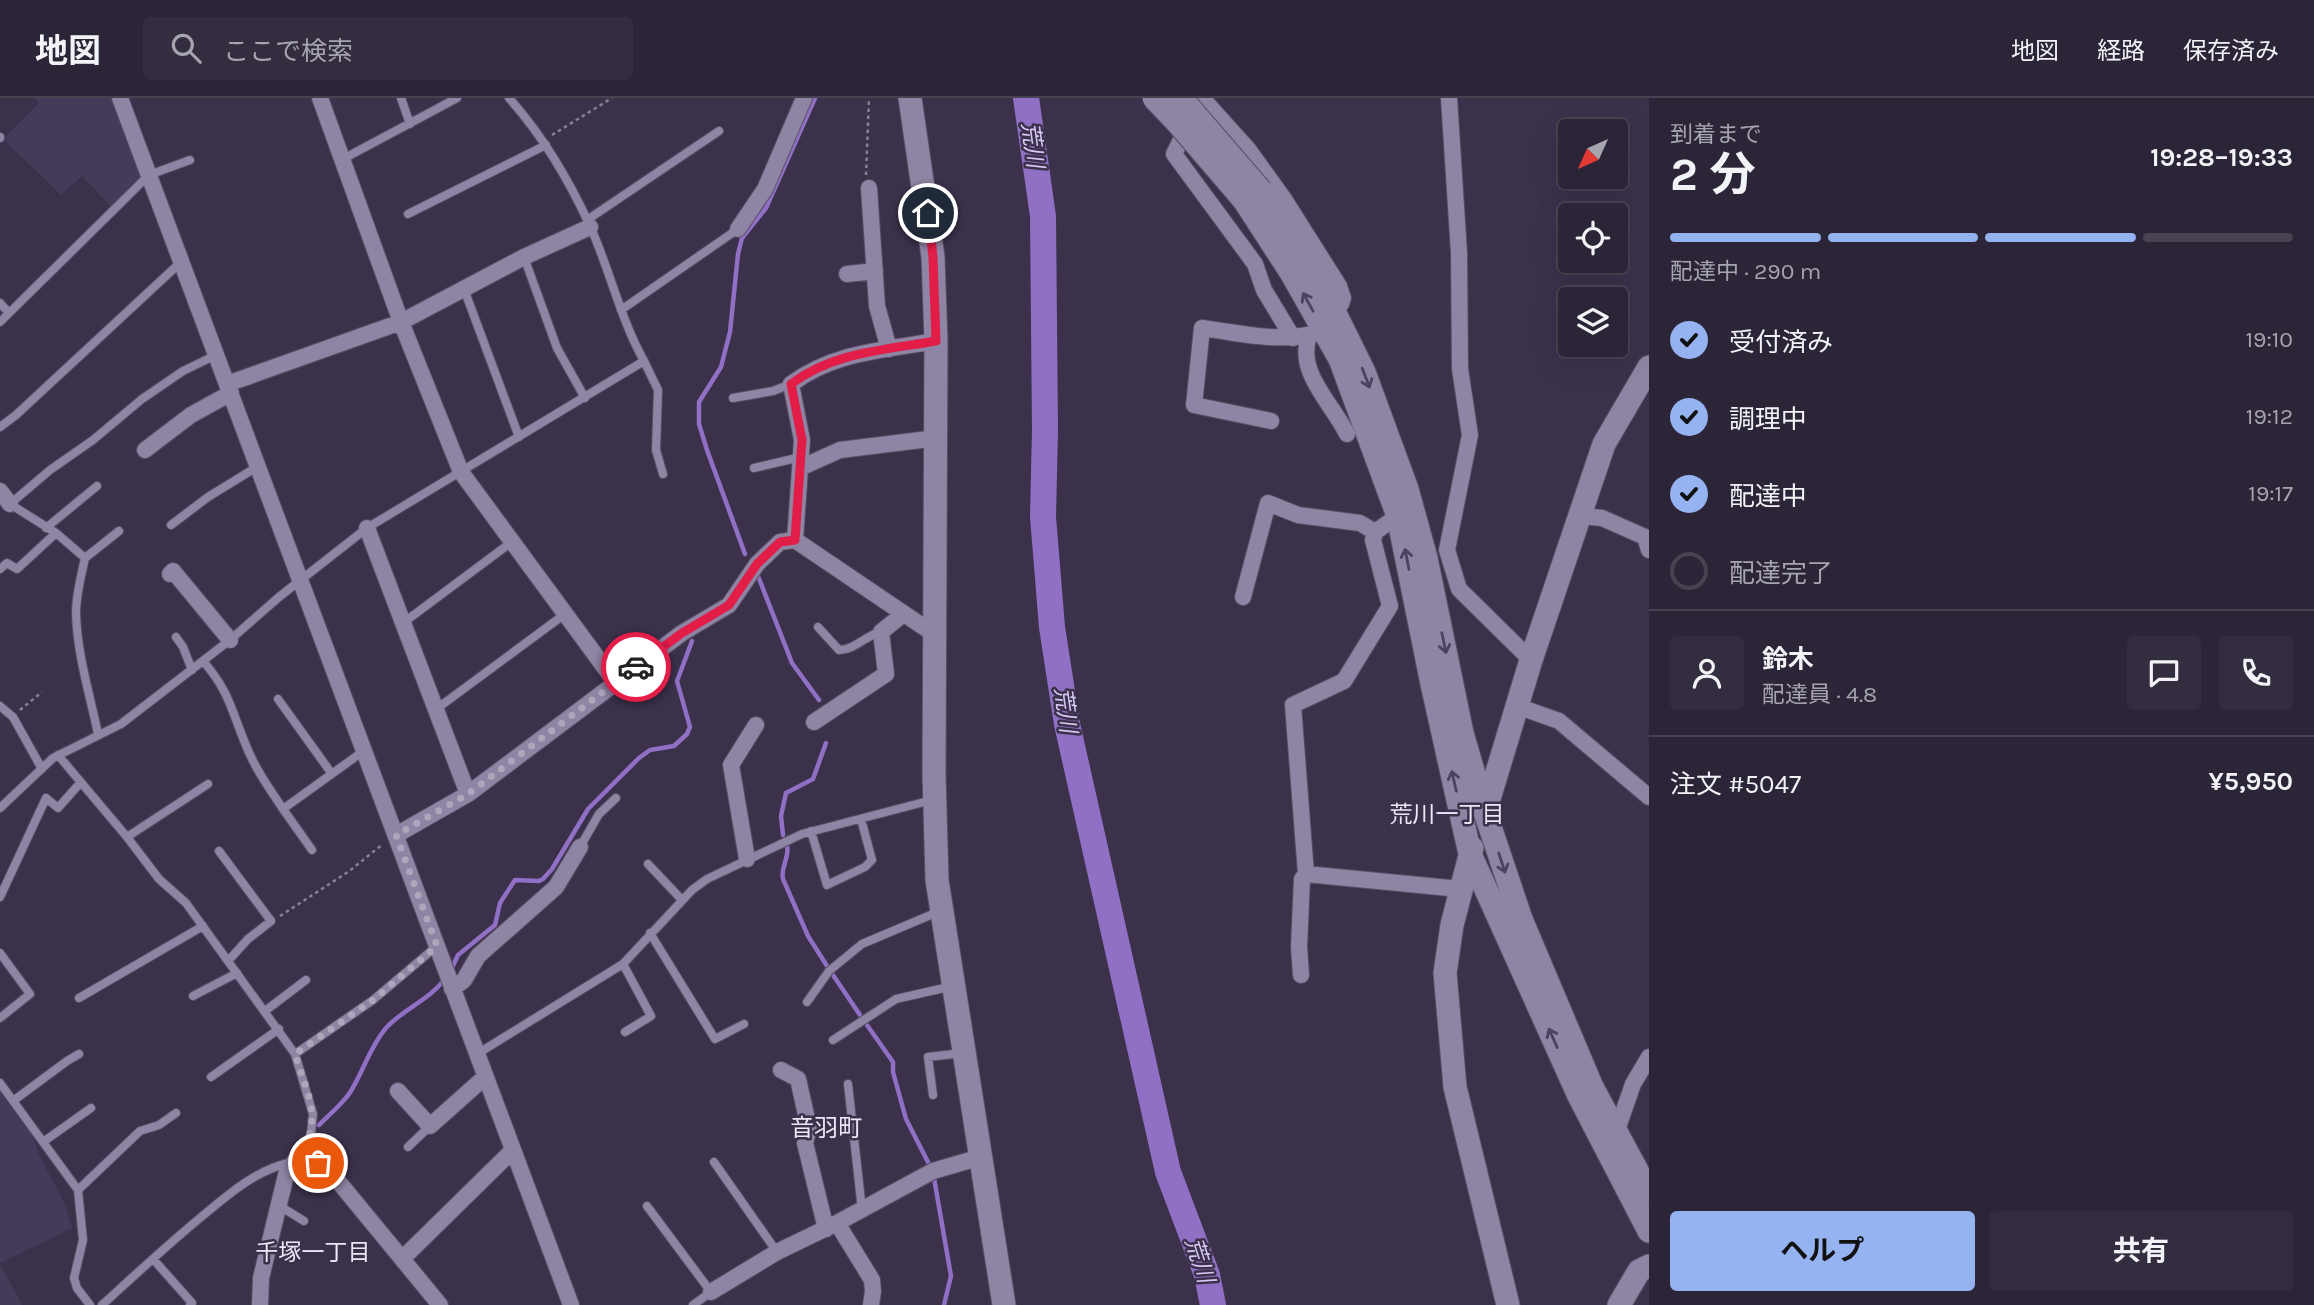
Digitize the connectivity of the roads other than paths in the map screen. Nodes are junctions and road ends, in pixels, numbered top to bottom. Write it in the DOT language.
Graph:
graph roads {
  1 [pos="120,98"];
  2 [pos="320,98"];
  3 [pos="401,98"];
  4 [pos="457,98"];
  5 [pos="509,98"];
  6 [pos="804,98"];
  7 [pos="910,98"];
  8 [pos="1154,98"];
  9 [pos="1181,98"];
  10 [pos="1201,98"];
  11 [pos="1222,98"];
  12 [pos="1449,98"];
  13 [pos="1223,122"];
  14 [pos="410,124"];
  15 [pos="719,131"];
  16 [pos="544,143"];
  17 [pos="343,159"];
  18 [pos="190,160"];
  19 [pos="149,174"];
  20 [pos="869,188"];
  21 [pos="1252,196"];
  22 [pos="408,214"];
  23 [pos="588,223"];
  24 [pos="738,229"];
  25 [pos="524,257"];
  26 [pos="181,262"];
  27 [pos="875,271"];
  28 [pos="847,274"];
  29 [pos="464,289"];
  30 [pos="0,303"];
  31 [pos="1333,309"];
  32 [pos="621,310"];
  33 [pos="9,313"];
  34 [pos="401,321"];
  35 [pos="0,322"];
  36 [pos="1309,335"];
  37 [pos="936,341"];
  38 [pos="889,349"];
  39 [pos="217,355"];
  40 [pos="644,361"];
  41 [pos="1649,367"];
  42 [pos="791,384"];
  43 [pos="229,388"];
  44 [pos="585,398"];
  45 [pos="733,398"];
  46 [pos="1271,421"];
  47 [pos="0,427"];
  48 [pos="1347,434"];
  49 [pos="519,437"];
  50 [pos="937,438"];
  51 [pos="145,450"];
  52 [pos="800,462"];
  53 [pos="257,467"];
  54 [pos="754,468"];
  55 [pos="461,472"];
  56 [pos="663,474"];
  57 [pos="97,486"];
  58 [pos="0,491"];
  59 [pos="10,504"];
  60 [pos="1398,516"];
  61 [pos="1581,516"];
  62 [pos="171,525"];
  63 [pos="46,528"];
  64 [pos="368,528"];
  65 [pos="119,531"];
  66 [pos="1375,532"];
  67 [pos="56,533"];
  68 [pos="795,540"];
  69 [pos="1648,540"];
  70 [pos="513,541"];
  71 [pos="1437,556"];
  72 [pos="85,558"];
  73 [pos="0,569"];
  74 [pos="170,574"];
  75 [pos="302,582"];
  76 [pos="1243,597"];
  77 [pos="565,614"];
  78 [pos="902,615"];
  79 [pos="403,623"];
  80 [pos="818,627"];
  81 [pos="881,632"];
  82 [pos="934,634"];
  83 [pos="176,637"];
  84 [pos="230,640"];
  85 [pos="1531,660"];
  86 [pos="203,662"];
  87 [pos="192,670"];
  88 [pos="616,682"];
  89 [pos="278,699"];
  90 [pos="0,706"];
  91 [pos="1517,706"];
  92 [pos="435,710"];
  93 [pos="814,722"];
  94 [pos="756,725"];
  95 [pos="98,734"];
  96 [pos="365,750"];
  97 [pos="58,755"];
  98 [pos="42,769"];
  99 [pos="332,774"];
  100 [pos="81,782"];
  101 [pos="208,783"];
  102 [pos="468,794"];
  103 [pos="1649,797"];
  104 [pos="616,798"];
  105 [pos="935,800"];
  106 [pos="0,808"];
  107 [pos="283,810"];
  108 [pos="1485,812"];
  109 [pos="861,818"];
  110 [pos="811,831"];
  111 [pos="396,835"];
  112 [pos="127,837"];
  113 [pos="580,847"];
  114 [pos="312,850"];
  115 [pos="219,851"];
  116 [pos="1470,853"];
  117 [pos="747,859"];
  118 [pos="648,864"];
  119 [pos="1306,874"];
  120 [pos="1460,889"];
  121 [pos="0,897"];
  122 [pos="682,900"];
  123 [pos="943,910"];
  124 [pos="203,926"];
  125 [pos="650,933"];
  126 [pos="437,946"];
  127 [pos="0,953"];
  128 [pos="228,961"];
  129 [pos="3,964"];
  130 [pos="623,964"];
  131 [pos="237,973"];
  132 [pos="1301,975"];
  133 [pos="306,980"];
  134 [pos="449,980"];
  135 [pos="954,986"];
  136 [pos="193,996"];
  137 [pos="79,998"];
  138 [pos="807,1002"];
  139 [pos="265,1012"];
  140 [pos="0,1018"];
  141 [pos="744,1024"];
  142 [pos="279,1029"];
  143 [pos="625,1032"];
  144 [pos="833,1040"];
  145 [pos="965,1053"];
  146 [pos="79,1054"];
  147 [pos="295,1054"];
  148 [pos="477,1054"];
  149 [pos="1649,1058"];
  150 [pos="781,1070"];
  151 [pos="211,1077"];
  152 [pos="485,1077"];
  153 [pos="0,1083"];
  154 [pos="848,1084"];
  155 [pos="398,1091"];
  156 [pos="933,1095"];
  157 [pos="13,1101"];
  158 [pos="91,1108"];
  159 [pos="176,1113"];
  160 [pos="430,1126"];
  161 [pos="1616,1133"];
  162 [pos="43,1142"];
  163 [pos="408,1147"];
  164 [pos="513,1150"];
  165 [pos="299,1156"];
  166 [pos="981,1157"];
  167 [pos="714,1162"];
  168 [pos="78,1190"];
  169 [pos="1649,1193"];
  170 [pos="278,1205"];
  171 [pos="647,1206"];
  172 [pos="862,1210"];
  173 [pos="304,1221"];
  174 [pos="832,1226"];
  175 [pos="1649,1231"];
  176 [pos="776,1252"];
  177 [pos="403,1258"];
  178 [pos="153,1259"];
  179 [pos="1649,1266"];
  180 [pos="711,1292"];
  181 [pos="89,1305"];
  182 [pos="102,1305"];
  183 [pos="190,1305"];
  184 [pos="260,1305"];
  185 [pos="440,1305"];
  186 [pos="570,1305"];
  187 [pos="693,1305"];
  188 [pos="871,1305"];
  189 [pos="1004,1305"];
  190 [pos="1508,1305"];
  191 [pos="1619,1305"];
  1 -- 19 [label="street"];
  2 -- 17 [label="street"];
  3 -- 14 [label="lane"];
  4 -- 14 [label="lane"];
  5 -- 16 [label="lane"];
  6 -- 24 [label="street"];
  7 -- 37 [label="street"];
  8 -- 21 [label="street, bridge"];
  9 -- 21 [label="street, bridge"];
  10 -- 13 [label="street"];
  10 -- 36 [label="street"];
  11 -- 13 [label="street"];
  12 -- 71 [label="street"];
  13 -- 31 [label="street"];
  14 -- 17 [label="lane"];
  15 -- 23 [label="lane"];
  16 -- 22 [label="lane"];
  16 -- 23 [label="lane"];
  17 -- 34 [label="street"];
  18 -- 19 [label="lane"];
  19 -- 26 [label="street"];
  19 -- 33 [label="lane"];
  20 -- 27 [label="street"];
  21 -- 31 [label="street"];
  36 -- 21 [label="street, one-way"];
  23 -- 25 [label="street"];
  23 -- 32 [label="lane"];
  24 -- 32 [label="lane"];
  25 -- 29 [label="street"];
  25 -- 44 [label="lane"];
  26 -- 39 [label="street"];
  26 -- 47 [label="lane"];
  27 -- 28 [label="street"];
  27 -- 38 [label="street"];
  29 -- 34 [label="street"];
  29 -- 49 [label="lane"];
  30 -- 33 [label="lane"];
  31 -- 71 [label="street, one-way"];
  32 -- 40 [label="lane"];
  33 -- 35 [label="lane"];
  34 -- 43 [label="street"];
  34 -- 55 [label="street"];
  36 -- 46 [label="street"];
  36 -- 48 [label="street"];
  36 -- 60 [label="street"];
  37 -- 38 [label="street"];
  37 -- 50 [label="street"];
  38 -- 42 [label="street"];
  39 -- 43 [label="street"];
  39 -- 59 [label="lane"];
  40 -- 44 [label="lane"];
  40 -- 56 [label="lane"];
  41 -- 61 [label="street"];
  42 -- 45 [label="lane"];
  42 -- 52 [label="street"];
  43 -- 51 [label="street"];
  43 -- 53 [label="street"];
  44 -- 49 [label="lane"];
  49 -- 55 [label="lane"];
  50 -- 52 [label="street"];
  50 -- 82 [label="street"];
  52 -- 54 [label="lane"];
  52 -- 68 [label="street"];
  53 -- 62 [label="lane"];
  53 -- 75 [label="street"];
  55 -- 64 [label="lane"];
  55 -- 70 [label="street"];
  57 -- 63 [label="lane"];
  58 -- 59 [label="street"];
  59 -- 63 [label="lane"];
  60 -- 66 [label="street"];
  116 -- 60 [label="street, one-way"];
  61 -- 69 [label="street"];
  61 -- 85 [label="street"];
  63 -- 67 [label="lane"];
  64 -- 75 [label="lane"];
  64 -- 79 [label="street"];
  65 -- 72 [label="lane"];
  66 -- 76 [label="street"];
  66 -- 119 [label="street"];
  67 -- 72 [label="lane"];
  67 -- 73 [label="lane"];
  68 -- 78 [label="street"];
  68 -- 88 [label="street"];
  70 -- 77 [label="street"];
  70 -- 79 [label="lane"];
  71 -- 85 [label="street"];
  71 -- 108 [label="street, one-way"];
  72 -- 95 [label="lane"];
  74 -- 84 [label="street"];
  75 -- 84 [label="lane"];
  75 -- 96 [label="street"];
  77 -- 88 [label="street"];
  77 -- 92 [label="lane"];
  78 -- 81 [label="street"];
  78 -- 82 [label="street"];
  79 -- 92 [label="street"];
  80 -- 81 [label="lane"];
  81 -- 93 [label="street"];
  82 -- 105 [label="street"];
  83 -- 87 [label="lane"];
  84 -- 86 [label="lane"];
  85 -- 91 [label="street"];
  86 -- 87 [label="lane"];
  86 -- 107 [label="lane"];
  87 -- 95 [label="lane"];
  88 -- 102 [label="street"];
  89 -- 99 [label="lane"];
  90 -- 98 [label="lane"];
  91 -- 103 [label="street"];
  91 -- 108 [label="street"];
  92 -- 102 [label="street"];
  94 -- 117 [label="street"];
  95 -- 97 [label="lane"];
  96 -- 99 [label="lane"];
  96 -- 111 [label="street"];
  97 -- 98 [label="lane"];
  97 -- 100 [label="lane"];
  98 -- 106 [label="lane"];
  99 -- 107 [label="lane"];
  100 -- 112 [label="lane"];
  100 -- 121 [label="lane"];
  101 -- 112 [label="lane"];
  102 -- 111 [label="street"];
  104 -- 113 [label="lane"];
  105 -- 109 [label="lane"];
  105 -- 123 [label="street"];
  107 -- 114 [label="lane"];
  108 -- 116 [label="street"];
  108 -- 161 [label="street, one-way"];
  109 -- 110 [label="lane"];
  109 -- 110 [label="lane"];
  110 -- 117 [label="lane"];
  111 -- 126 [label="street"];
  112 -- 124 [label="lane"];
  113 -- 134 [label="street"];
  115 -- 128 [label="lane"];
  116 -- 120 [label="street"];
  175 -- 116 [label="street, one-way"];
  117 -- 122 [label="lane"];
  118 -- 122 [label="lane"];
  119 -- 120 [label="street"];
  119 -- 132 [label="street"];
  120 -- 190 [label="street"];
  122 -- 125 [label="lane"];
  123 -- 135 [label="street"];
  123 -- 138 [label="lane"];
  124 -- 128 [label="lane"];
  124 -- 137 [label="lane"];
  125 -- 130 [label="lane"];
  125 -- 141 [label="lane"];
  126 -- 134 [label="street"];
  126 -- 147 [label="lane"];
  127 -- 129 [label="lane"];
  128 -- 131 [label="lane"];
  129 -- 140 [label="lane"];
  130 -- 143 [label="lane"];
  130 -- 148 [label="lane"];
  131 -- 136 [label="lane"];
  131 -- 139 [label="lane"];
  133 -- 139 [label="lane"];
  134 -- 148 [label="street"];
  135 -- 144 [label="lane"];
  135 -- 145 [label="street"];
  139 -- 142 [label="lane"];
  142 -- 147 [label="lane"];
  142 -- 151 [label="lane"];
  145 -- 156 [label="lane"];
  145 -- 166 [label="street"];
  146 -- 157 [label="lane"];
  147 -- 165 [label="lane"];
  148 -- 152 [label="street"];
  149 -- 161 [label="street"];
  150 -- 174 [label="street"];
  152 -- 160 [label="street"];
  152 -- 164 [label="street"];
  153 -- 157 [label="lane"];
  154 -- 172 [label="lane"];
  155 -- 160 [label="street"];
  157 -- 162 [label="lane"];
  158 -- 162 [label="lane"];
  159 -- 168 [label="lane"];
  160 -- 163 [label="lane"];
  161 -- 169 [label="street"];
  162 -- 168 [label="lane"];
  164 -- 177 [label="street"];
  164 -- 186 [label="street"];
  165 -- 170 [label="street"];
  165 -- 177 [label="street"];
  165 -- 178 [label="lane"];
  166 -- 172 [label="street"];
  166 -- 189 [label="street"];
  167 -- 176 [label="lane"];
  168 -- 181 [label="lane"];
  170 -- 173 [label="lane"];
  170 -- 184 [label="street"];
  171 -- 180 [label="lane"];
  172 -- 174 [label="street"];
  174 -- 176 [label="street"];
  174 -- 188 [label="street"];
  176 -- 180 [label="street"];
  177 -- 185 [label="street"];
  178 -- 182 [label="lane"];
  178 -- 183 [label="lane"];
  179 -- 191 [label="street"];
  180 -- 187 [label="lane"];
}
